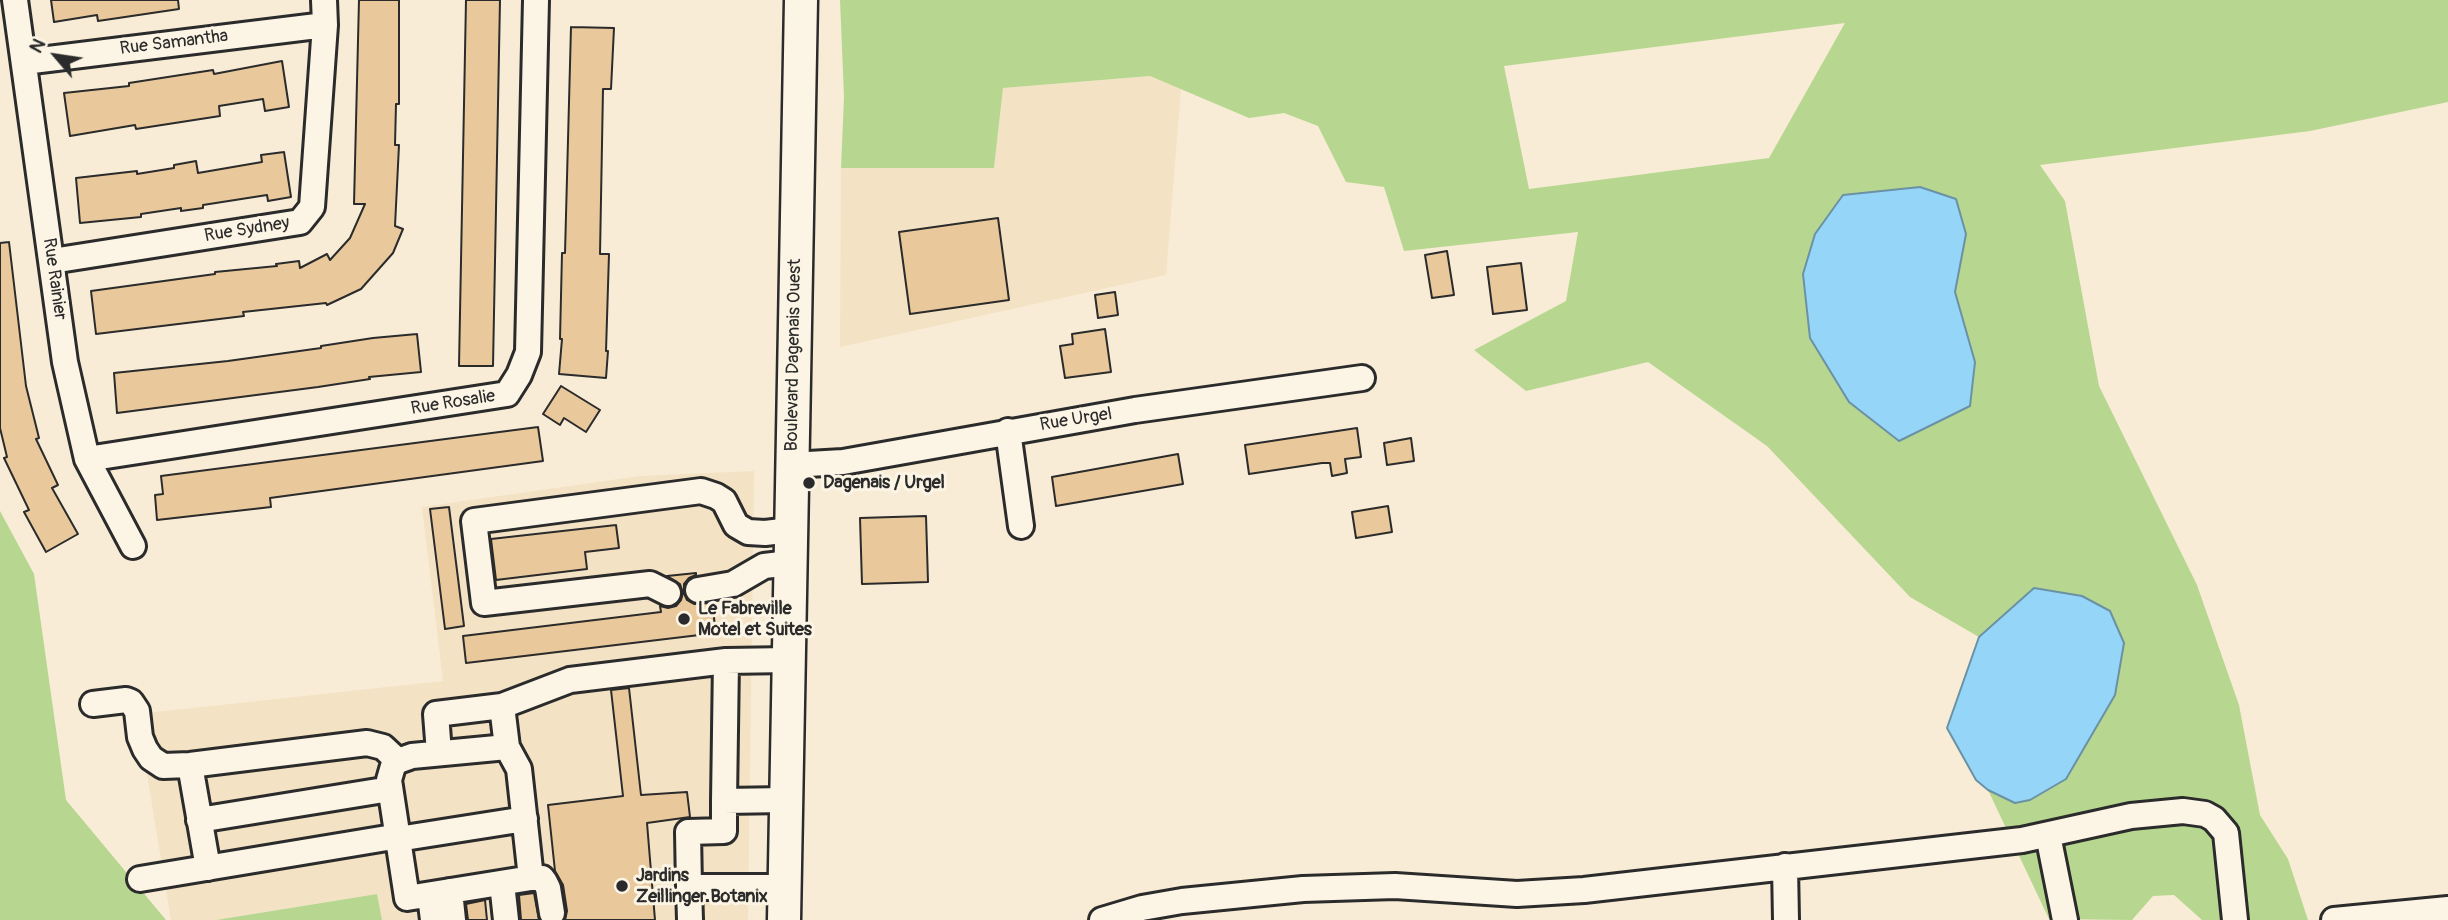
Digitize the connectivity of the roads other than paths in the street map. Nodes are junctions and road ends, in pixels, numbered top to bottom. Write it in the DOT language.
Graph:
graph roads {
  1 [pos="15,0"];
  2 [pos="324,0"];
  3 [pos="536,0"];
  4 [pos="801,0"];
  5 [pos="325,25"];
  6 [pos="24,62"];
  7 [pos="52,261"];
  8 [pos="1362,378"];
  9 [pos="1008,431"];
  10 [pos="86,459"];
  11 [pos="791,465"];
  12 [pos="1021,526"];
  13 [pos="791,530"];
  14 [pos="133,546"];
  15 [pos="790,563"];
  16 [pos="698,590"];
  17 [pos="668,593"];
  18 [pos="789,660"];
  19 [pos="726,661"];
  20 [pos="93,704"];
  21 [pos="502,706"];
  22 [pos="507,747"];
  23 [pos="439,753"];
  24 [pos="398,761"];
  25 [pos="190,765"];
  26 [pos="390,789"];
  27 [pos="786,800"];
  28 [pos="724,801"];
  29 [pos="525,819"];
  30 [pos="199,820"];
  31 [pos="2048,835"];
  32 [pos="398,839"];
  33 [pos="1785,866"];
  34 [pos="208,867"];
  35 [pos="531,878"];
  36 [pos="140,879"];
  37 [pos="502,883"];
  38 [pos="689,887"];
  39 [pos="785,887"];
  40 [pos="440,893"];
  41 [pos="2448,909"];
  42 [pos="552,913"];
  43 [pos="433,920"];
  44 [pos="453,920"];
  45 [pos="506,920"];
  46 [pos="690,920"];
  47 [pos="784,920"];
  48 [pos="1102,920"];
  49 [pos="1786,920"];
  50 [pos="2065,920"];
  51 [pos="2235,920"];
  52 [pos="2334,920"];
  1 -- 6 [label="street, Rue Rainier"];
  2 -- 5 [label="street, Rue Sydney"];
  3 -- 10 [label="street, Rue Rosalie"];
  4 -- 11 [label="main road, Boulevard Dagenais Ouest"];
  5 -- 6 [label="street, Rue Samantha"];
  5 -- 7 [label="street, Rue Sydney"];
  6 -- 7 [label="street, Rue Rainier"];
  7 -- 10 [label="street, Rue Rainier"];
  8 -- 9 [label="street, Rue Urgel"];
  9 -- 11 [label="street, Rue Urgel"];
  9 -- 12 [label="street"];
  10 -- 14 [label="street, Rue Rainier"];
  11 -- 13 [label="main road, Boulevard Dagenais Ouest"];
  13 -- 15 [label="main road, Boulevard Dagenais Ouest"];
  13 -- 17 [label="street"];
  15 -- 16 [label="street"];
  15 -- 18 [label="main road, Boulevard Dagenais Ouest"];
  18 -- 19 [label="street"];
  18 -- 27 [label="main road, Boulevard Dagenais Ouest"];
  19 -- 21 [label="street"];
  19 -- 28 [label="street"];
  20 -- 25 [label="street"];
  21 -- 22 [label="street"];
  21 -- 23 [label="street"];
  22 -- 23 [label="street"];
  22 -- 29 [label="street"];
  23 -- 24 [label="street"];
  24 -- 25 [label="street"];
  24 -- 26 [label="street"];
  25 -- 30 [label="street"];
  26 -- 30 [label="street"];
  26 -- 32 [label="street"];
  27 -- 28 [label="street"];
  27 -- 39 [label="main road, Boulevard Dagenais Ouest"];
  28 -- 38 [label="street"];
  29 -- 32 [label="street"];
  29 -- 35 [label="street"];
  30 -- 34 [label="street"];
  31 -- 33 [label="street"];
  31 -- 50 [label="street"];
  31 -- 51 [label="street"];
  32 -- 34 [label="street"];
  32 -- 40 [label="street"];
  33 -- 48 [label="street"];
  33 -- 49 [label="street"];
  34 -- 36 [label="street"];
  35 -- 37 [label="street"];
  35 -- 42 [label="street"];
  37 -- 40 [label="street"];
  37 -- 45 [label="street"];
  38 -- 39 [label="street"];
  38 -- 46 [label="street"];
  39 -- 47 [label="main road, Boulevard Dagenais Ouest"];
  40 -- 43 [label="street"];
  40 -- 44 [label="street"];
  41 -- 52 [label="street"];
}
